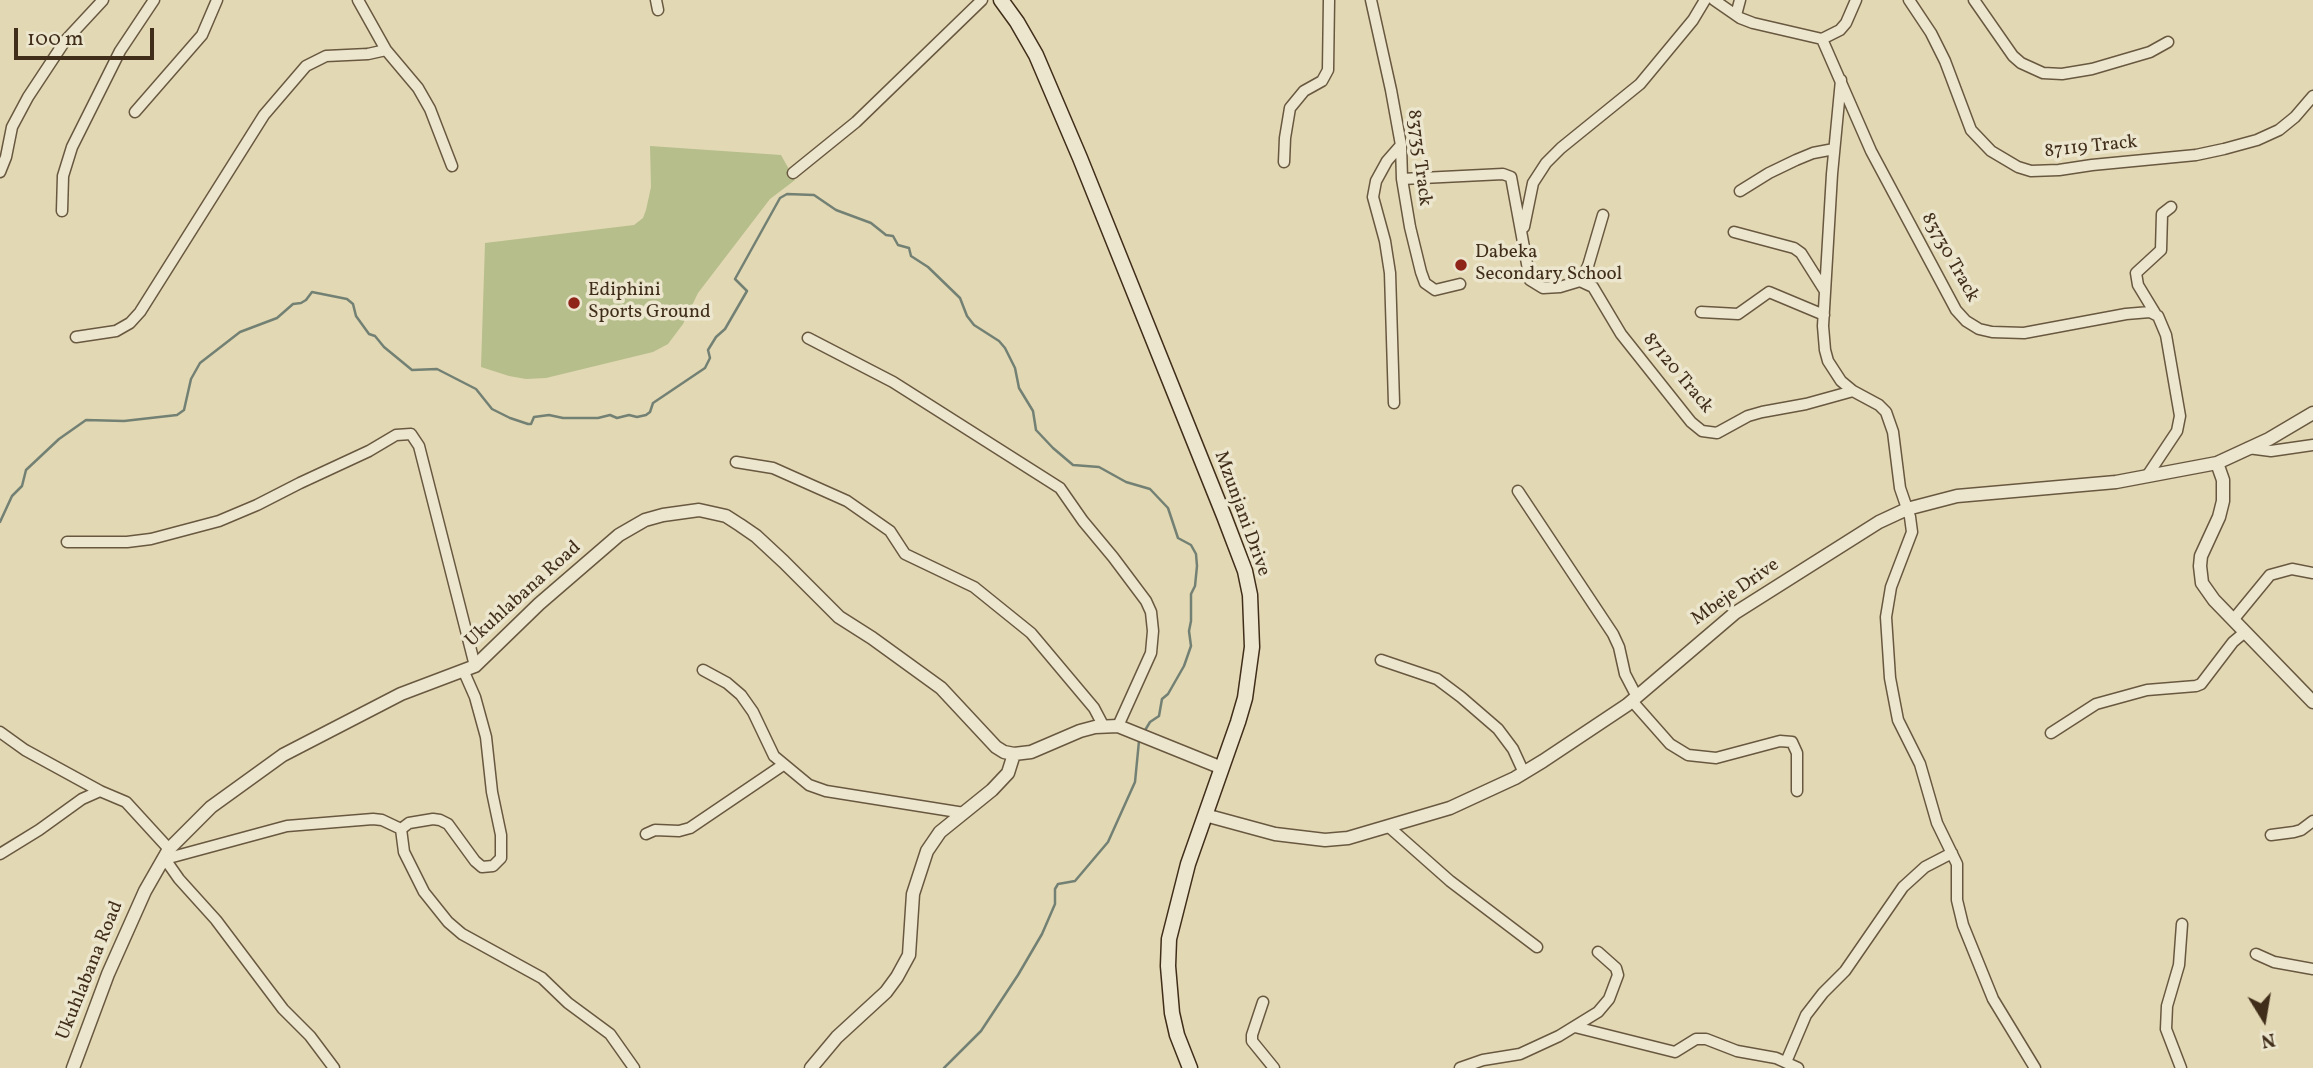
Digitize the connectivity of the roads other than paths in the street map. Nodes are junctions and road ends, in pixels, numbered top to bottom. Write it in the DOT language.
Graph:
graph roads {
  1 [pos="103,0"];
  2 [pos="154,0"];
  3 [pos="217,0"];
  4 [pos="358,0"];
  5 [pos="982,0"];
  6 [pos="1329,0"];
  7 [pos="1371,0"];
  8 [pos="1705,0"];
  9 [pos="1714,0"];
  10 [pos="1740,0"];
  11 [pos="1856,0"];
  12 [pos="1909,0"];
  13 [pos="1974,0"];
  14 [pos="1004,1"];
  15 [pos="1736,15"];
  16 [pos="1822,39"];
  17 [pos="2168,43"];
  18 [pos="386,50"];
  19 [pos="1840,80"];
  20 [pos="2313,96"];
  21 [pos="135,112"];
  22 [pos="1401,145"];
  23 [pos="1834,149"];
  24 [pos="1284,162"];
  25 [pos="452,166"];
  26 [pos="0,172"];
  27 [pos="793,173"];
  28 [pos="1402,179"];
  29 [pos="1740,191"];
  30 [pos="2171,207"];
  31 [pos="62,211"];
  32 [pos="1603,215"];
  33 [pos="1734,232"];
  34 [pos="1522,240"];
  35 [pos="1580,281"];
  36 [pos="1460,284"];
  37 [pos="1825,290"];
  38 [pos="1700,312"];
  39 [pos="2155,313"];
  40 [pos="1824,315"];
  41 [pos="76,337"];
  42 [pos="808,338"];
  43 [pos="1853,391"];
  44 [pos="1394,404"];
  45 [pos="2313,413"];
  46 [pos="2313,445"];
  47 [pos="2248,447"];
  48 [pos="736,462"];
  49 [pos="2217,463"];
  50 [pos="2147,476"];
  51 [pos="1518,491"];
  52 [pos="1907,509"];
  53 [pos="67,542"];
  54 [pos="2313,573"];
  55 [pos="2233,620"];
  56 [pos="2245,632"];
  57 [pos="1381,660"];
  58 [pos="469,669"];
  59 [pos="703,670"];
  60 [pos="1634,699"];
  61 [pos="2313,702"];
  62 [pos="1104,727"];
  63 [pos="1124,728"];
  64 [pos="0,732"];
  65 [pos="2051,733"];
  66 [pos="1014,754"];
  67 [pos="783,765"];
  68 [pos="1222,768"];
  69 [pos="1524,772"];
  70 [pos="100,791"];
  71 [pos="1797,791"];
  72 [pos="964,813"];
  73 [pos="1205,815"];
  74 [pos="2313,821"];
  75 [pos="1390,827"];
  76 [pos="401,830"];
  77 [pos="646,834"];
  78 [pos="2271,835"];
  79 [pos="1952,853"];
  80 [pos="0,854"];
  81 [pos="167,854"];
  82 [pos="2182,924"];
  83 [pos="1537,947"];
  84 [pos="1598,952"];
  85 [pos="2256,954"];
  86 [pos="2313,969"];
  87 [pos="1263,1002"];
  88 [pos="1575,1027"];
  89 [pos="1786,1062"];
  90 [pos="73,1068"];
  91 [pos="334,1068"];
  92 [pos="634,1068"];
  93 [pos="811,1068"];
  94 [pos="1190,1068"];
  95 [pos="1274,1068"];
  96 [pos="1460,1068"];
  97 [pos="1798,1068"];
  98 [pos="2035,1068"];
  99 [pos="2181,1068"];
  1 -- 26 [label="street"];
  2 -- 31 [label="street"];
  3 -- 21 [label="street"];
  4 -- 18 [label="street"];
  5 -- 27 [label="street"];
  6 -- 24 [label="street"];
  7 -- 22 [label="street, 83735 Track"];
  8 -- 34 [label="street"];
  9 -- 15 [label="street"];
  10 -- 15 [label="street"];
  11 -- 16 [label="street"];
  12 -- 20 [label="street, 87119 Track"];
  13 -- 17 [label="street"];
  14 -- 68 [label="main road, Mzunjani Drive"];
  15 -- 16 [label="street"];
  16 -- 19 [label="street, 83730 Track"];
  18 -- 25 [label="street"];
  18 -- 41 [label="street"];
  19 -- 23 [label="street"];
  19 -- 39 [label="street, 83730 Track"];
  22 -- 28 [label="street, 83735 Track"];
  22 -- 44 [label="street"];
  23 -- 29 [label="street"];
  23 -- 37 [label="street"];
  28 -- 34 [label="street"];
  28 -- 36 [label="street, 83735 Track"];
  30 -- 39 [label="street"];
  32 -- 35 [label="street"];
  33 -- 37 [label="street"];
  34 -- 35 [label="street"];
  35 -- 43 [label="street, 87120 Track"];
  37 -- 40 [label="street"];
  38 -- 40 [label="street"];
  39 -- 50 [label="street"];
  40 -- 43 [label="street"];
  42 -- 63 [label="street"];
  43 -- 52 [label="street"];
  45 -- 47 [label="street, Mbeje Drive"];
  46 -- 47 [label="street"];
  47 -- 49 [label="street, Mbeje Drive"];
  48 -- 62 [label="street"];
  49 -- 50 [label="street, Mbeje Drive"];
  49 -- 55 [label="street"];
  50 -- 52 [label="street, Mbeje Drive"];
  51 -- 60 [label="street"];
  52 -- 60 [label="street, Mbeje Drive"];
  52 -- 79 [label="street"];
  53 -- 58 [label="street"];
  54 -- 55 [label="street"];
  55 -- 56 [label="street"];
  56 -- 61 [label="street"];
  56 -- 65 [label="street"];
  57 -- 69 [label="street"];
  58 -- 66 [label="street, Ukuhlabana Road"];
  58 -- 76 [label="street"];
  58 -- 81 [label="street, Ukuhlabana Road"];
  59 -- 67 [label="street"];
  60 -- 69 [label="street, Mbeje Drive"];
  60 -- 71 [label="street"];
  62 -- 63 [label="street"];
  62 -- 66 [label="street"];
  63 -- 68 [label="street"];
  64 -- 70 [label="street"];
  66 -- 72 [label="street"];
  67 -- 72 [label="street"];
  67 -- 77 [label="street"];
  68 -- 73 [label="main road, Mzunjani Drive"];
  69 -- 75 [label="street, Mbeje Drive"];
  70 -- 80 [label="street"];
  70 -- 81 [label="street"];
  72 -- 93 [label="street"];
  73 -- 75 [label="street, Mbeje Drive"];
  73 -- 94 [label="main road, Mzunjani Drive"];
  74 -- 78 [label="street"];
  75 -- 83 [label="street"];
  76 -- 81 [label="street"];
  76 -- 92 [label="street"];
  79 -- 89 [label="street"];
  79 -- 98 [label="street"];
  81 -- 90 [label="street, Ukuhlabana Road"];
  81 -- 91 [label="street"];
  82 -- 99 [label="street"];
  84 -- 88 [label="street"];
  85 -- 86 [label="street"];
  87 -- 95 [label="street"];
  88 -- 89 [label="street"];
  88 -- 96 [label="street"];
  89 -- 97 [label="street"];
}
